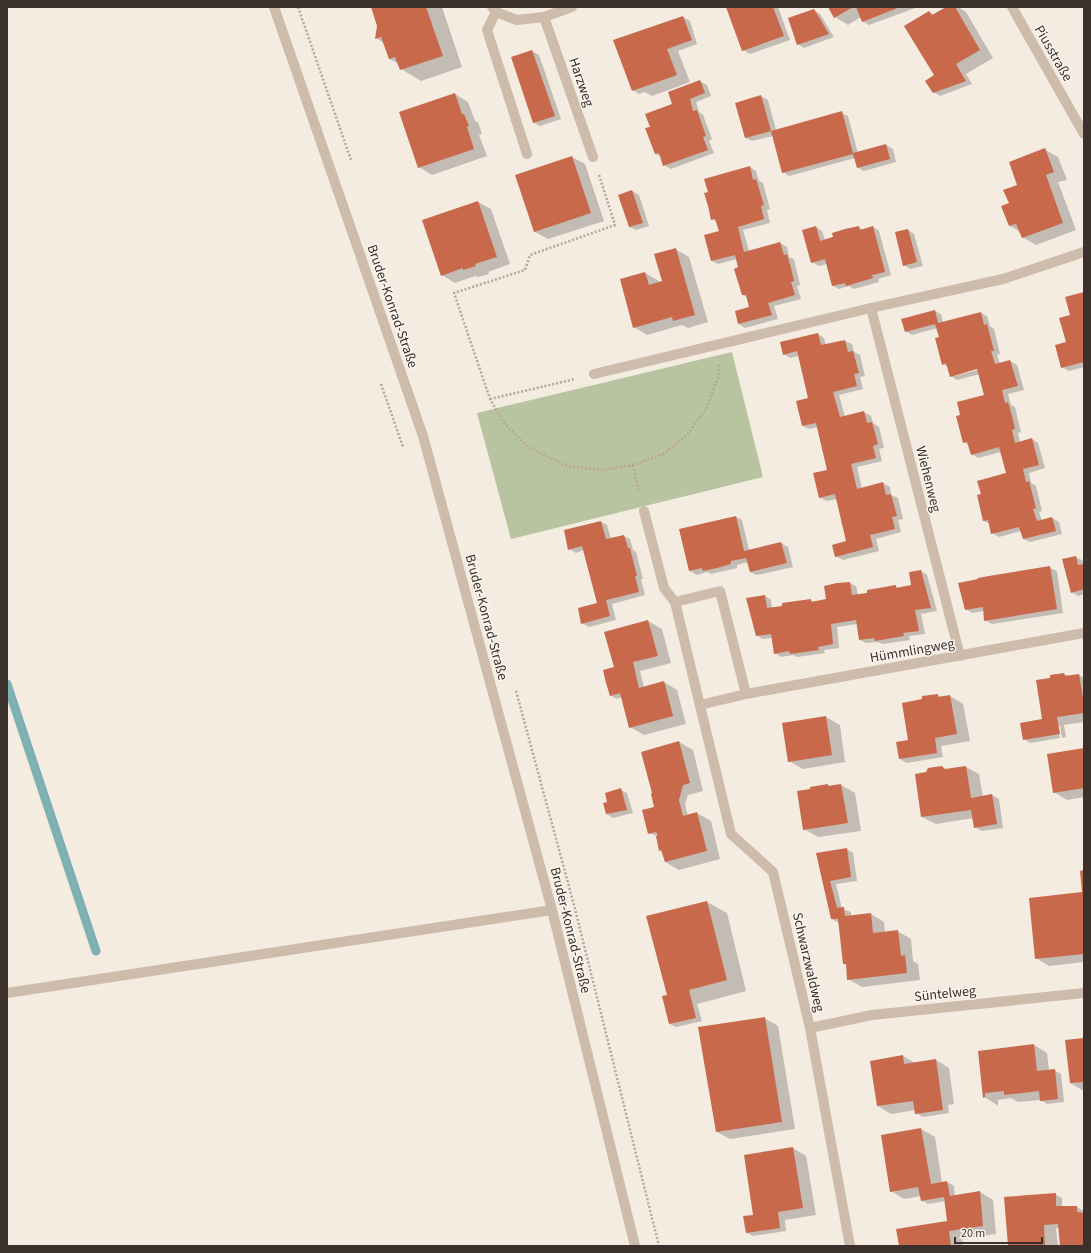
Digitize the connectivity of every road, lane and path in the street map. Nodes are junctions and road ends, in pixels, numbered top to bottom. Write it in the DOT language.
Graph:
graph roads {
  1 [pos="274,7"];
  2 [pos="572,7"];
  3 [pos="1012,7"];
  4 [pos="494,9"];
  5 [pos="544,17"];
  6 [pos="1084,134"];
  7 [pos="527,154"];
  8 [pos="593,157"];
  9 [pos="1084,252"];
  10 [pos="871,308"];
  11 [pos="720,344"];
  12 [pos="594,374"];
  13 [pos="380,381"];
  14 [pos="490,399"];
  15 [pos="404,448"];
  16 [pos="633,465"];
  17 [pos="644,511"];
  18 [pos="675,602"];
  19 [pos="1084,633"];
  20 [pos="960,656"];
  21 [pos="746,694"];
  22 [pos="700,705"];
  23 [pos="574,905"];
  24 [pos="552,910"];
  25 [pos="7,993"];
  26 [pos="1084,993"];
  27 [pos="810,1028"];
  28 [pos="635,1246"];
  29 [pos="659,1246"];
  30 [pos="850,1246"];
  1 -- 24 [label="street, Bruder-Konrad-Straße"];
  2 -- 5 [label="street"];
  3 -- 6 [label="street, Piusstraße"];
  4 -- 5 [label="street"];
  4 -- 7 [label="street"];
  5 -- 8 [label="street, Harzweg"];
  8 -- 14 [label="path"];
  9 -- 10 [label="street"];
  10 -- 11 [label="street"];
  10 -- 20 [label="street, Wiehenweg"];
  11 -- 12 [label="street"];
  11 -- 16 [label="path"];
  12 -- 14 [label="path"];
  13 -- 15 [label="path"];
  14 -- 16 [label="path"];
  16 -- 17 [label="path"];
  17 -- 18 [label="street, Schwarzwaldweg"];
  18 -- 21 [label="street"];
  18 -- 22 [label="street, Schwarzwaldweg"];
  19 -- 20 [label="street, Hümmlingweg"];
  20 -- 21 [label="street, Hümmlingweg"];
  21 -- 22 [label="street"];
  22 -- 27 [label="street, Schwarzwaldweg"];
  23 -- 29 [label="path"];
  24 -- 25 [label="street"];
  24 -- 28 [label="street, Bruder-Konrad-Straße"];
  26 -- 27 [label="street, Süntelweg"];
  27 -- 30 [label="street, Schwarzwaldweg"];
}
